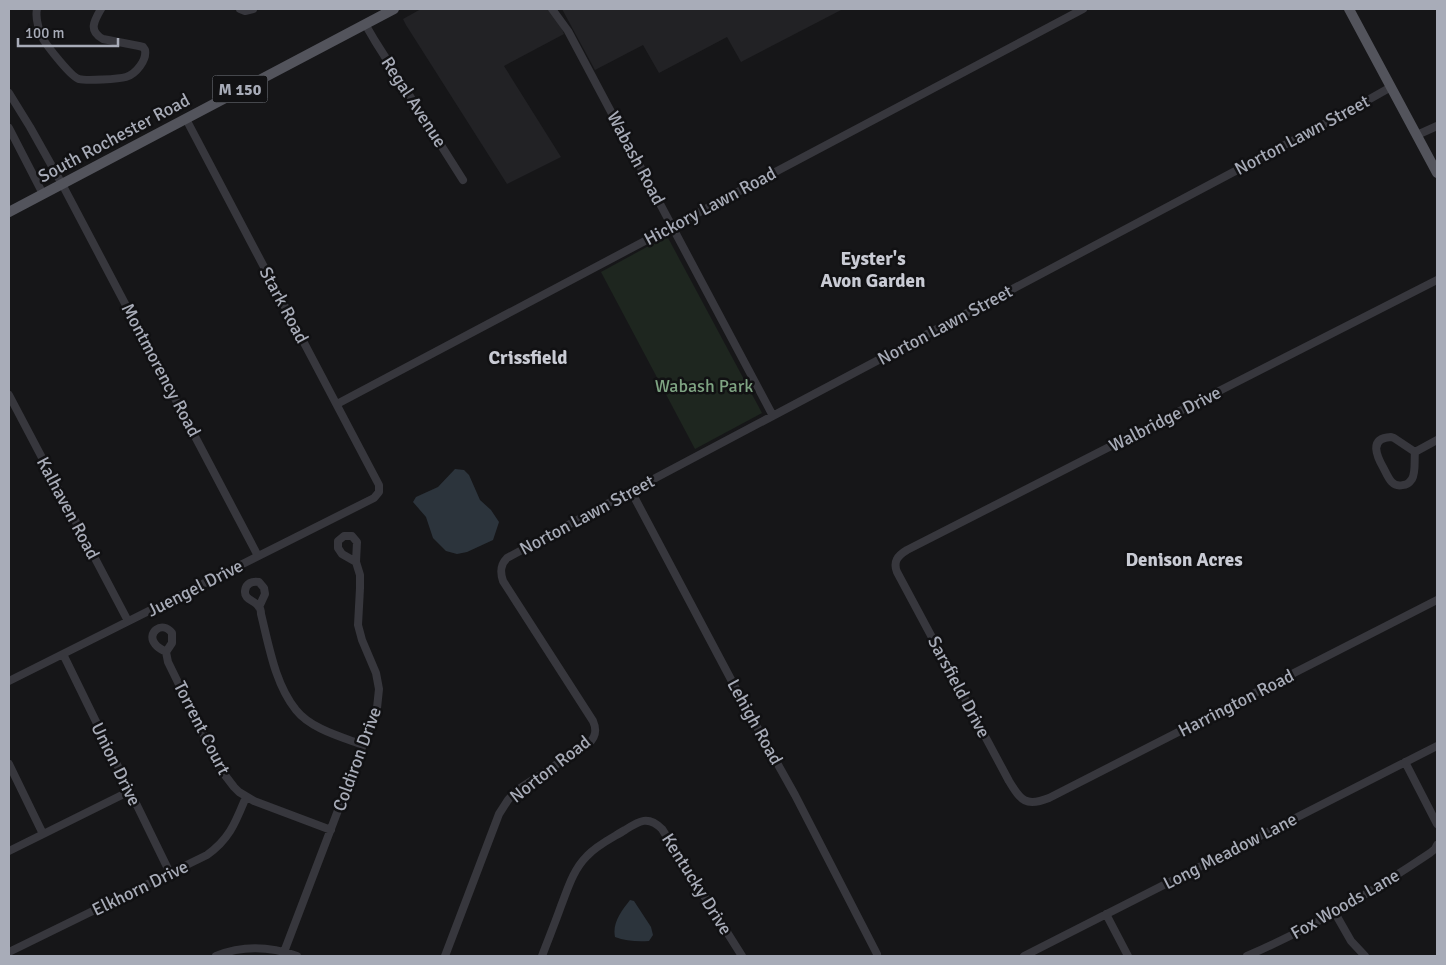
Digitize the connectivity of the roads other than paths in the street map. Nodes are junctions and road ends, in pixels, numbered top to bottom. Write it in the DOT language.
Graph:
graph roads {
  1 [pos="37,9"];
  2 [pos="100,9"];
  3 [pos="240,9"];
  4 [pos="253,9"];
  5 [pos="394,9"];
  6 [pos="552,9"];
  7 [pos="1083,9"];
  8 [pos="1349,9"];
  9 [pos="365,24"];
  10 [pos="1391,87"];
  11 [pos="9,92"];
  12 [pos="186,119"];
  13 [pos="1437,126"];
  14 [pos="9,128"];
  15 [pos="1417,135"];
  16 [pos="1437,173"];
  17 [pos="463,180"];
  18 [pos="62,184"];
  19 [pos="43,194"];
  20 [pos="9,212"];
  21 [pos="672,226"];
  22 [pos="1437,280"];
  23 [pos="9,395"];
  24 [pos="337,404"];
  25 [pos="774,416"];
  26 [pos="1437,440"];
  27 [pos="1415,452"];
  28 [pos="631,491"];
  29 [pos="379,492"];
  30 [pos="258,556"];
  31 [pos="895,561"];
  32 [pos="356,562"];
  33 [pos="501,567"];
  34 [pos="1437,600"];
  35 [pos="259,607"];
  36 [pos="128,621"];
  37 [pos="166,652"];
  38 [pos="63,654"];
  39 [pos="9,681"];
  40 [pos="363,745"];
  41 [pos="1437,746"];
  42 [pos="1406,762"];
  43 [pos="9,764"];
  44 [pos="130,791"];
  45 [pos="246,797"];
  46 [pos="1033,803"];
  47 [pos="1437,824"];
  48 [pos="330,830"];
  49 [pos="43,834"];
  50 [pos="1437,845"];
  51 [pos="9,851"];
  52 [pos="170,873"];
  53 [pos="1335,913"];
  54 [pos="1106,914"];
  55 [pos="9,952"];
  56 [pos="284,952"];
  57 [pos="877,954"];
  58 [pos="216,956"];
  59 [pos="297,956"];
  60 [pos="445,956"];
  61 [pos="542,956"];
  62 [pos="742,956"];
  63 [pos="1024,956"];
  64 [pos="1128,956"];
  65 [pos="1248,956"];
  66 [pos="1365,956"];
  1 -- 2 [label="street"];
  3 -- 4 [label="street"];
  5 -- 9 [label="main road, South Rochester Road / M 150"];
  6 -- 21 [label="street, Wabash Road"];
  7 -- 21 [label="street, Hickory Lawn Road"];
  8 -- 10 [label="main road"];
  9 -- 12 [label="main road, South Rochester Road / M 150"];
  9 -- 17 [label="street, Regal Avenue"];
  10 -- 15 [label="main road"];
  10 -- 25 [label="street, Norton Lawn Street"];
  11 -- 18 [label="street, Montmorency Road"];
  12 -- 18 [label="main road, South Rochester Road / M 150"];
  12 -- 24 [label="street, Stark Road"];
  13 -- 15 [label="street"];
  14 -- 19 [label="street"];
  15 -- 16 [label="main road"];
  18 -- 19 [label="main road, South Rochester Road / M 150"];
  18 -- 30 [label="street, Montmorency Road"];
  19 -- 20 [label="main road, South Rochester Road / M 150"];
  21 -- 24 [label="street, Hickory Lawn Road"];
  21 -- 25 [label="street, Wabash Road"];
  22 -- 31 [label="street, Walbridge Drive"];
  23 -- 36 [label="street, Kalhaven Road"];
  24 -- 29 [label="street, Stark Road"];
  25 -- 28 [label="street, Norton Lawn Street"];
  26 -- 27 [label="street"];
  27 -- 27 [label="street"];
  28 -- 33 [label="street, Norton Lawn Street"];
  28 -- 57 [label="street, Lehigh Road"];
  29 -- 30 [label="street, Juengel Drive"];
  30 -- 36 [label="street, Juengel Drive"];
  31 -- 46 [label="street, Sarsfield Drive"];
  32 -- 40 [label="street, Coldiron Drive"];
  33 -- 60 [label="street, Norton Road"];
  34 -- 46 [label="street, Harrington Road"];
  35 -- 40 [label="street"];
  36 -- 38 [label="street, Juengel Drive"];
  37 -- 45 [label="street, Torrent Court"];
  38 -- 39 [label="street, Juengel Drive"];
  38 -- 44 [label="street, Union Drive"];
  40 -- 48 [label="street, Coldiron Drive"];
  41 -- 42 [label="street, Long Meadow Lane"];
  42 -- 47 [label="street"];
  42 -- 54 [label="street, Long Meadow Lane"];
  43 -- 49 [label="street"];
  44 -- 49 [label="street"];
  44 -- 52 [label="street, Union Drive"];
  45 -- 48 [label="street, Torrent Court"];
  45 -- 52 [label="street, Elkhorn Drive"];
  48 -- 56 [label="street, Coldiron Drive"];
  49 -- 51 [label="street"];
  50 -- 53 [label="street, Fox Woods Lane"];
  52 -- 55 [label="street, Elkhorn Drive"];
  53 -- 65 [label="street, Fox Woods Lane"];
  53 -- 66 [label="street"];
  54 -- 63 [label="street, Long Meadow Lane"];
  54 -- 64 [label="street"];
  56 -- 58 [label="street"];
  56 -- 59 [label="street"];
  61 -- 62 [label="street, Kentucky Drive"];
}
